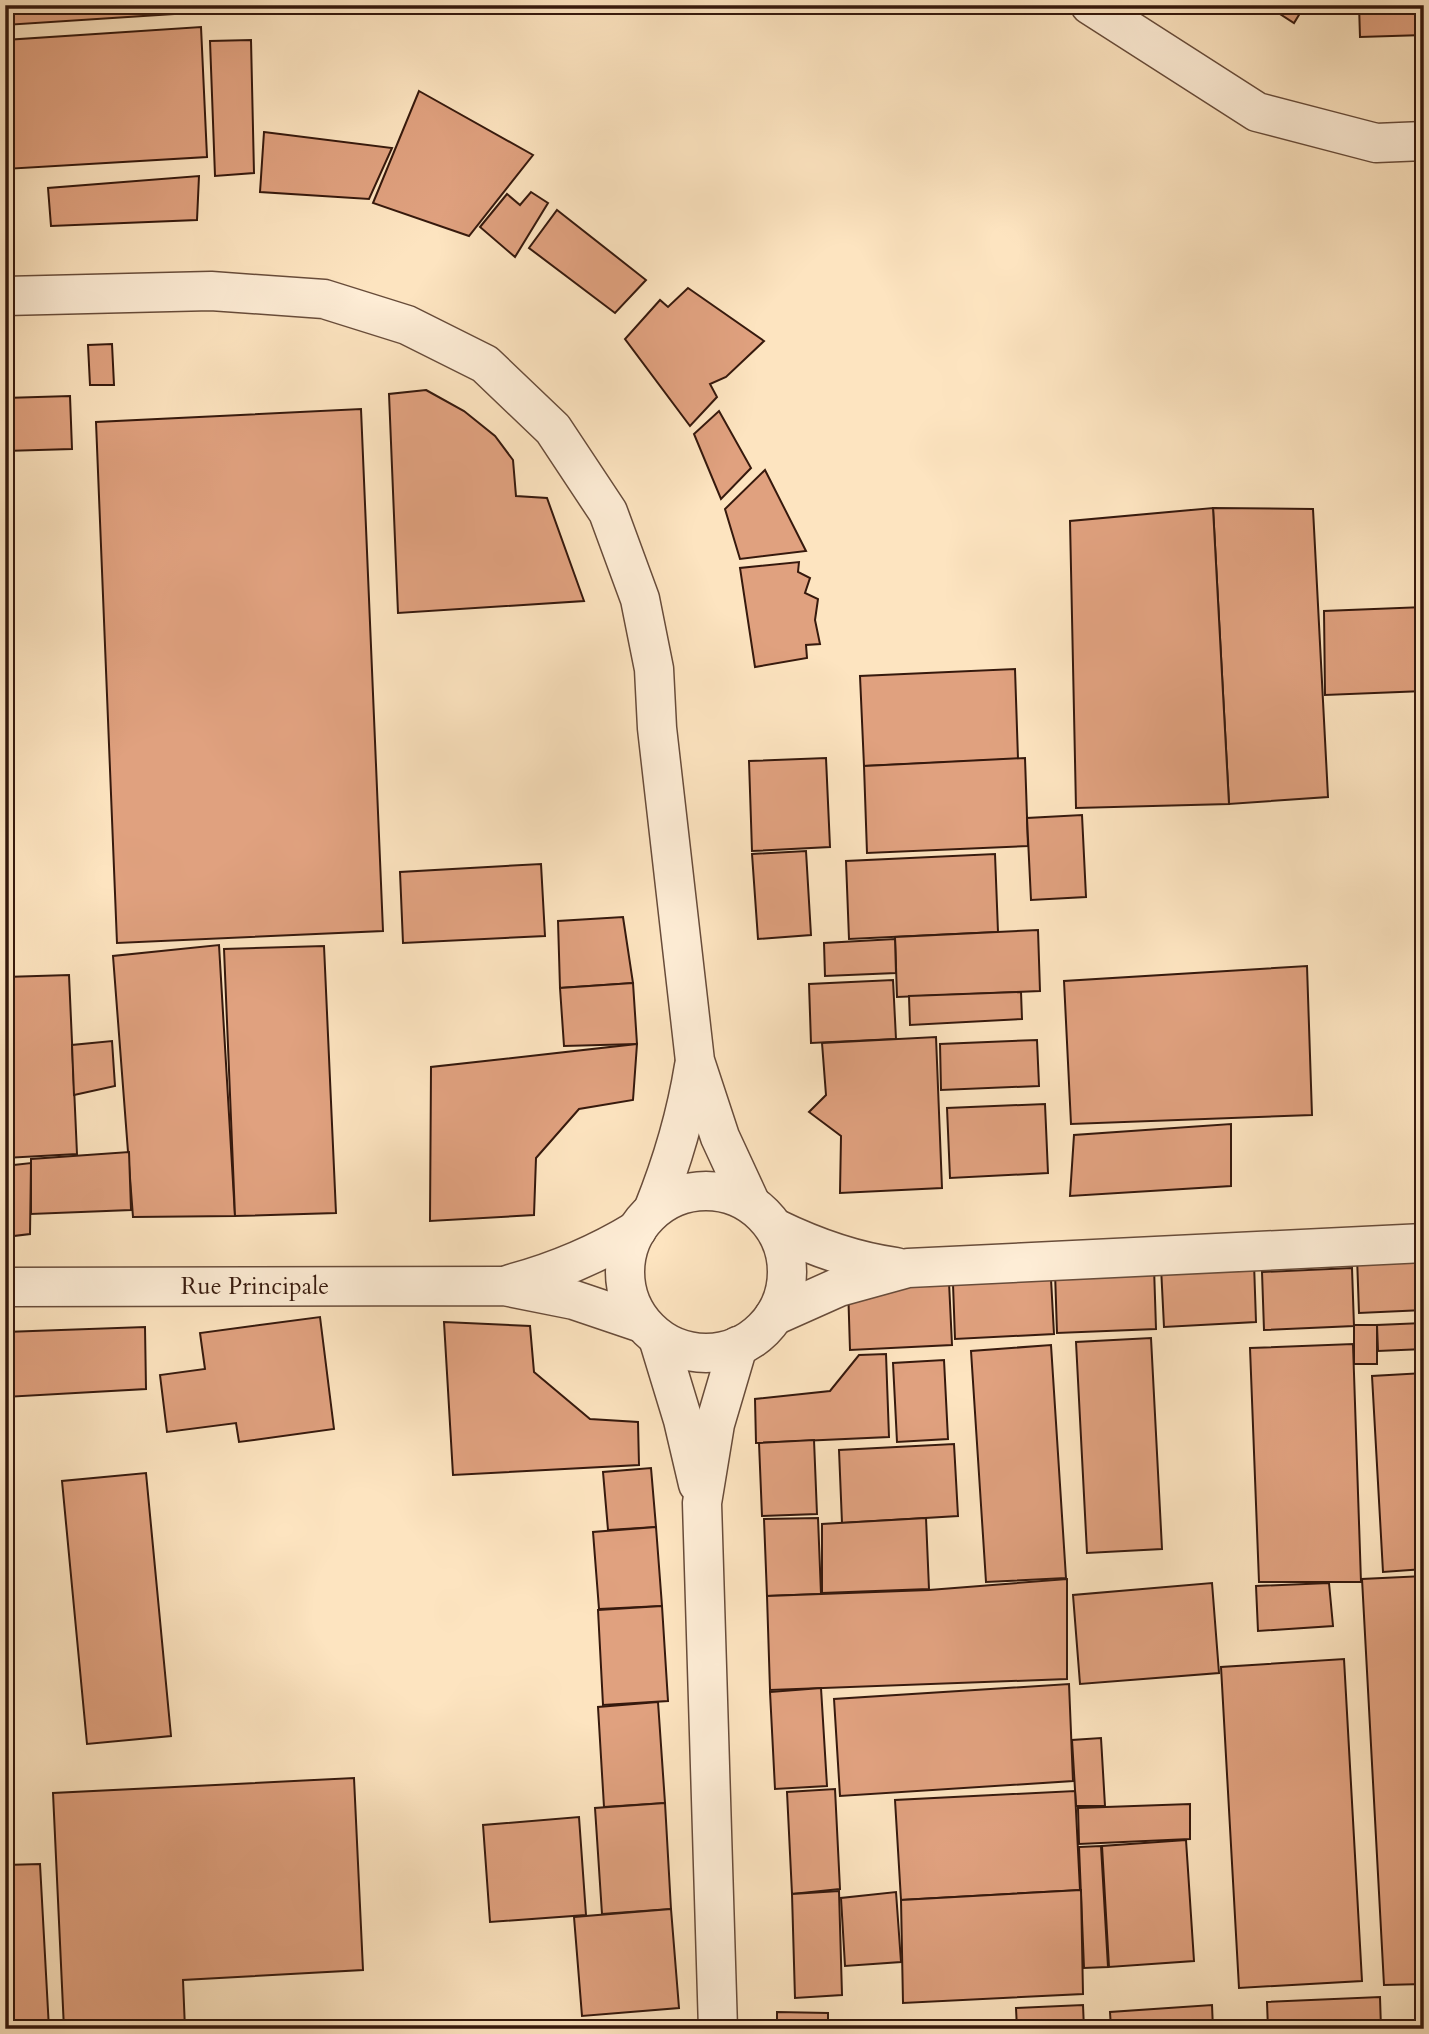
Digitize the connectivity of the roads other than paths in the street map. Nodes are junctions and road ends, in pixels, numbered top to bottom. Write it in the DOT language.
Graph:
graph roads {
  1 [pos="1090,5"];
  2 [pos="1424,141"];
  3 [pos="5,296"];
  4 [pos="695,1061"];
  5 [pos="763,1216"];
  6 [pos="645,1220"];
  7 [pos="1424,1243"];
  8 [pos="908,1268"];
  9 [pos="504,1286"];
  10 [pos="5,1287"];
  11 [pos="774,1316"];
  12 [pos="650,1330"];
  13 [pos="738,1346"];
  14 [pos="702,1503"];
  15 [pos="718,2029"];
  1 -- 2 [label="street"];
  3 -- 4 [label="street"];
  4 -- 5 [label="street"];
  4 -- 6 [label="street"];
  5 -- 6 [label="street"];
  5 -- 8 [label="street"];
  5 -- 11 [label="street"];
  6 -- 9 [label="street, Rue Principale"];
  6 -- 12 [label="street"];
  7 -- 8 [label="street"];
  8 -- 11 [label="street"];
  9 -- 10 [label="street, Rue Principale"];
  9 -- 12 [label="street, Rue Principale"];
  11 -- 13 [label="street"];
  12 -- 13 [label="street"];
  12 -- 14 [label="street"];
  13 -- 14 [label="street"];
  14 -- 15 [label="street"];
}
